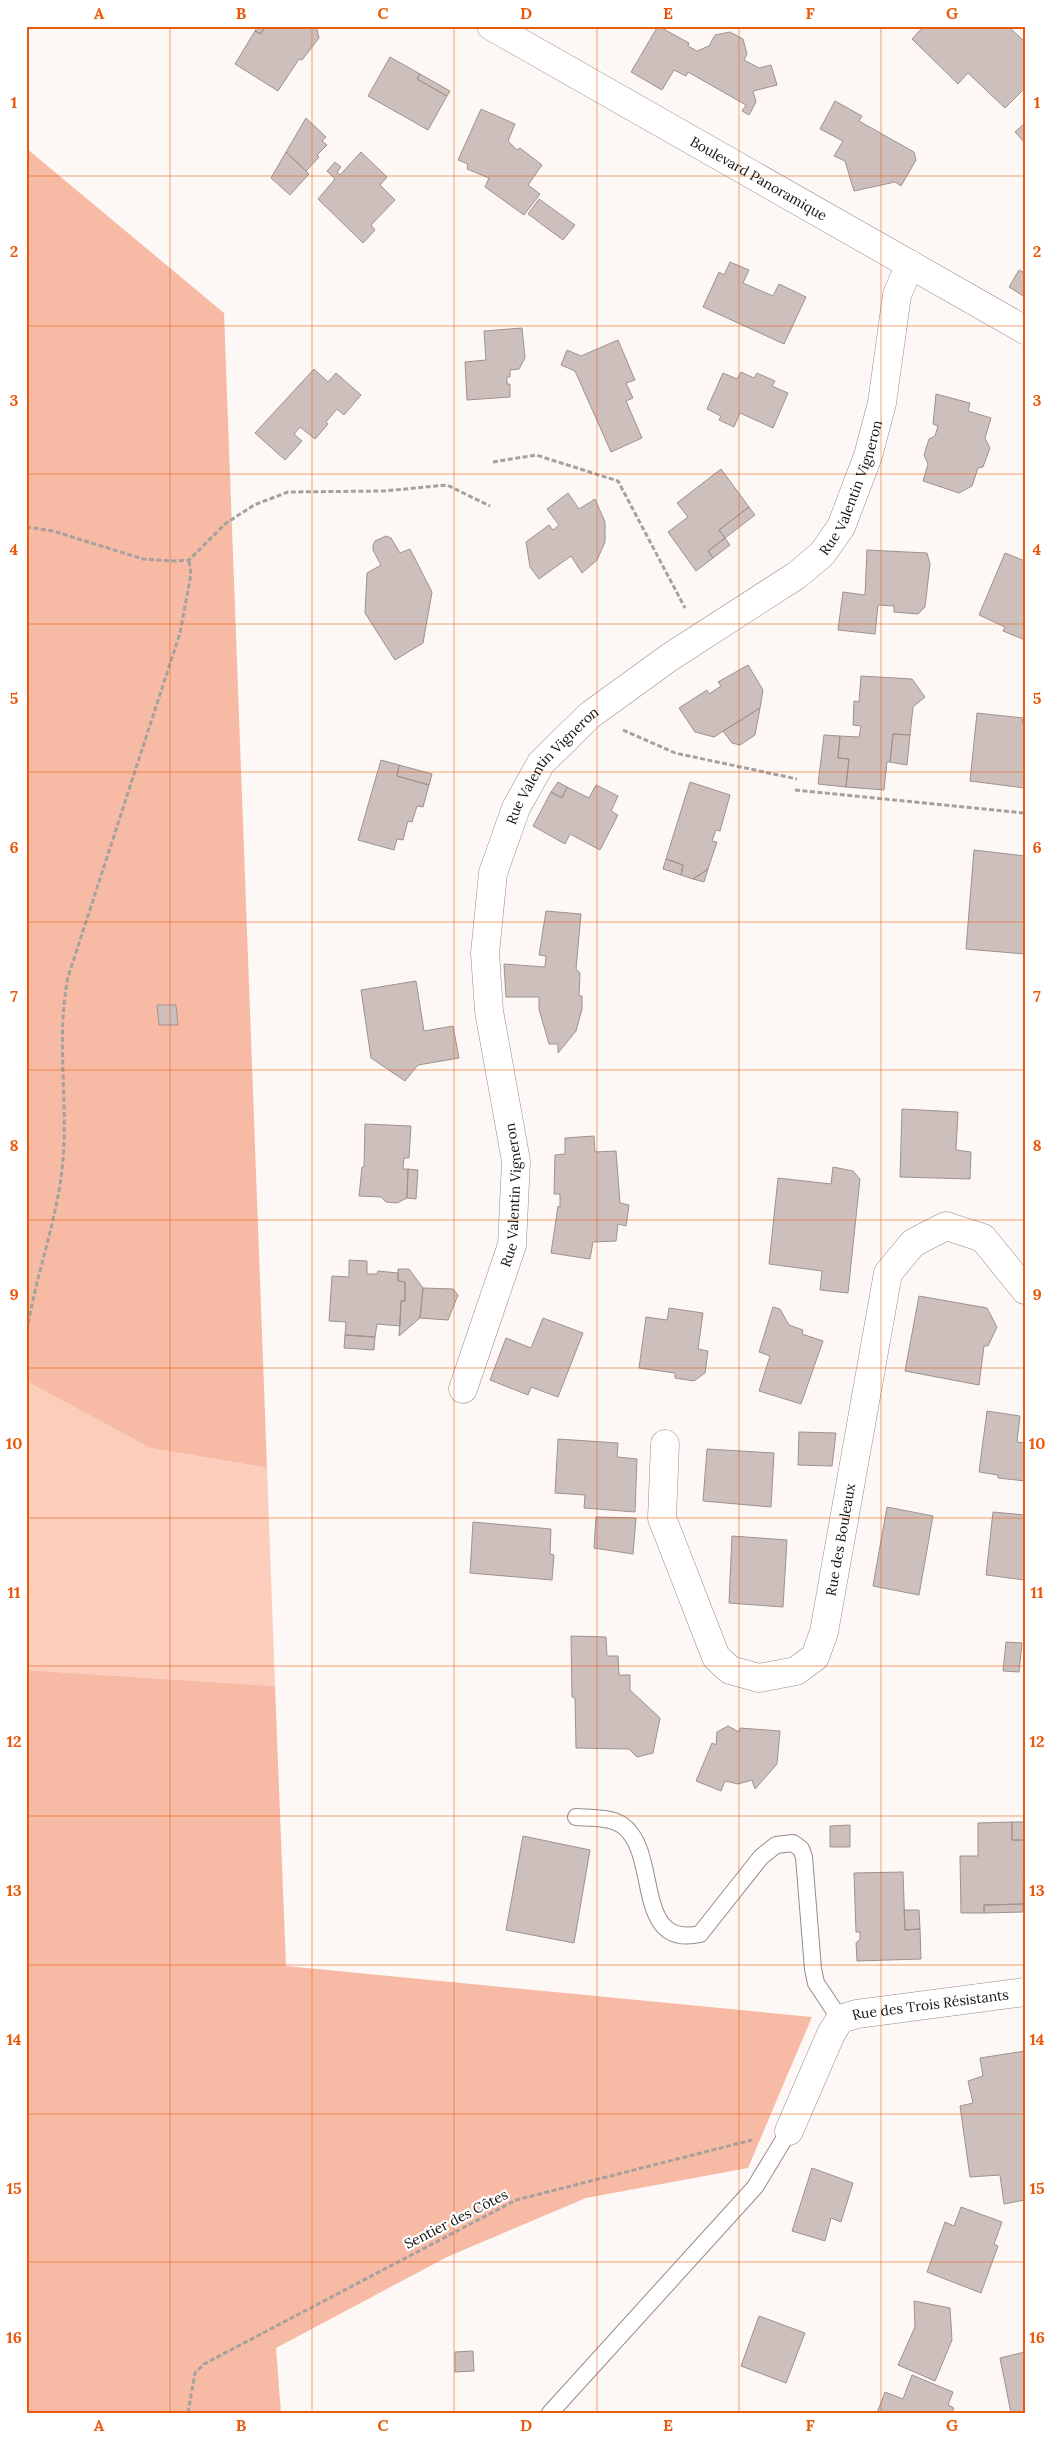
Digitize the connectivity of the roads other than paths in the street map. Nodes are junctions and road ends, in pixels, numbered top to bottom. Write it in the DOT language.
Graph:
graph roads {
  1 [pos="491,26"];
  2 [pos="910,264"];
  3 [pos="1025,330"];
  4 [pos="1025,1290"];
  5 [pos="464,1389"];
  6 [pos="665,1444"];
  7 [pos="576,1817"];
  8 [pos="1025,1992"];
  9 [pos="840,2019"];
  10 [pos="789,2131"];
  11 [pos="550,2413"];
  1 -- 2 [label="street, Boulevard Panoramique"];
  2 -- 3 [label="street, Boulevard Panoramique"];
  2 -- 5 [label="street, Rue Valentin Vigneron"];
  4 -- 6 [label="street, Rue des Bouleaux"];
  7 -- 9 [label="lane"];
  8 -- 9 [label="street, Rue des Trois Résistants"];
  9 -- 10 [label="street, Rue des Trois Résistants"];
  10 -- 11 [label="lane"];
}
